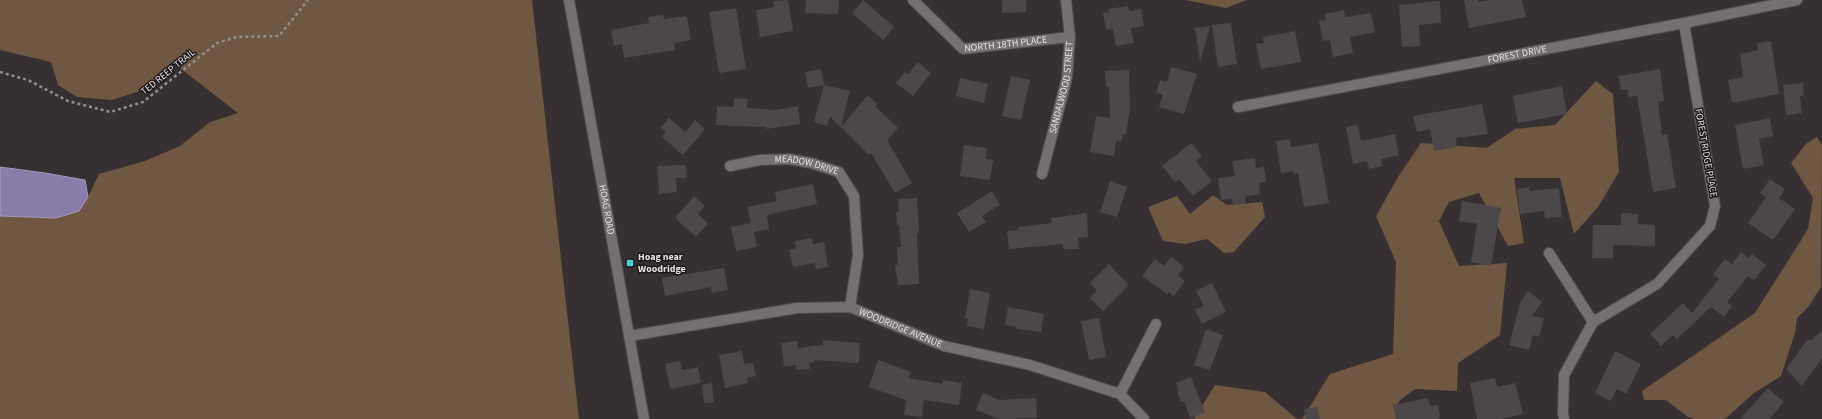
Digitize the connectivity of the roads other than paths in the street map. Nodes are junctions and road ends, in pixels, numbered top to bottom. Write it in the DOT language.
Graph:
graph roads {
  1 [pos="568,0"];
  2 [pos="913,0"];
  3 [pos="1066,0"];
  4 [pos="1797,0"];
  5 [pos="1684,23"];
  6 [pos="1070,37"];
  7 [pos="1238,107"];
  8 [pos="730,166"];
  9 [pos="1042,174"];
  10 [pos="1549,253"];
  11 [pos="850,307"];
  12 [pos="1593,322"];
  13 [pos="1156,324"];
  14 [pos="629,336"];
  15 [pos="1120,394"];
  16 [pos="644,419"];
  17 [pos="1144,419"];
  18 [pos="1564,419"];
  1 -- 14 [label="street, HOAG ROAD"];
  2 -- 6 [label="street, NORTH 18TH PLACE"];
  3 -- 6 [label="street, SANDALWOOD STREET"];
  4 -- 5 [label="street, FOREST DRIVE"];
  5 -- 7 [label="street, FOREST DRIVE"];
  5 -- 12 [label="street, FOREST RIDGE PLACE"];
  6 -- 9 [label="street, SANDALWOOD STREET"];
  8 -- 11 [label="street, MEADOW DRIVE"];
  10 -- 12 [label="street"];
  11 -- 14 [label="street, WOODRIDGE AVENUE"];
  11 -- 15 [label="street, WOODRIDGE AVENUE"];
  12 -- 18 [label="street"];
  13 -- 15 [label="street"];
  14 -- 16 [label="street, HOAG ROAD"];
  15 -- 17 [label="street, WOODRIDGE AVENUE"];
}
